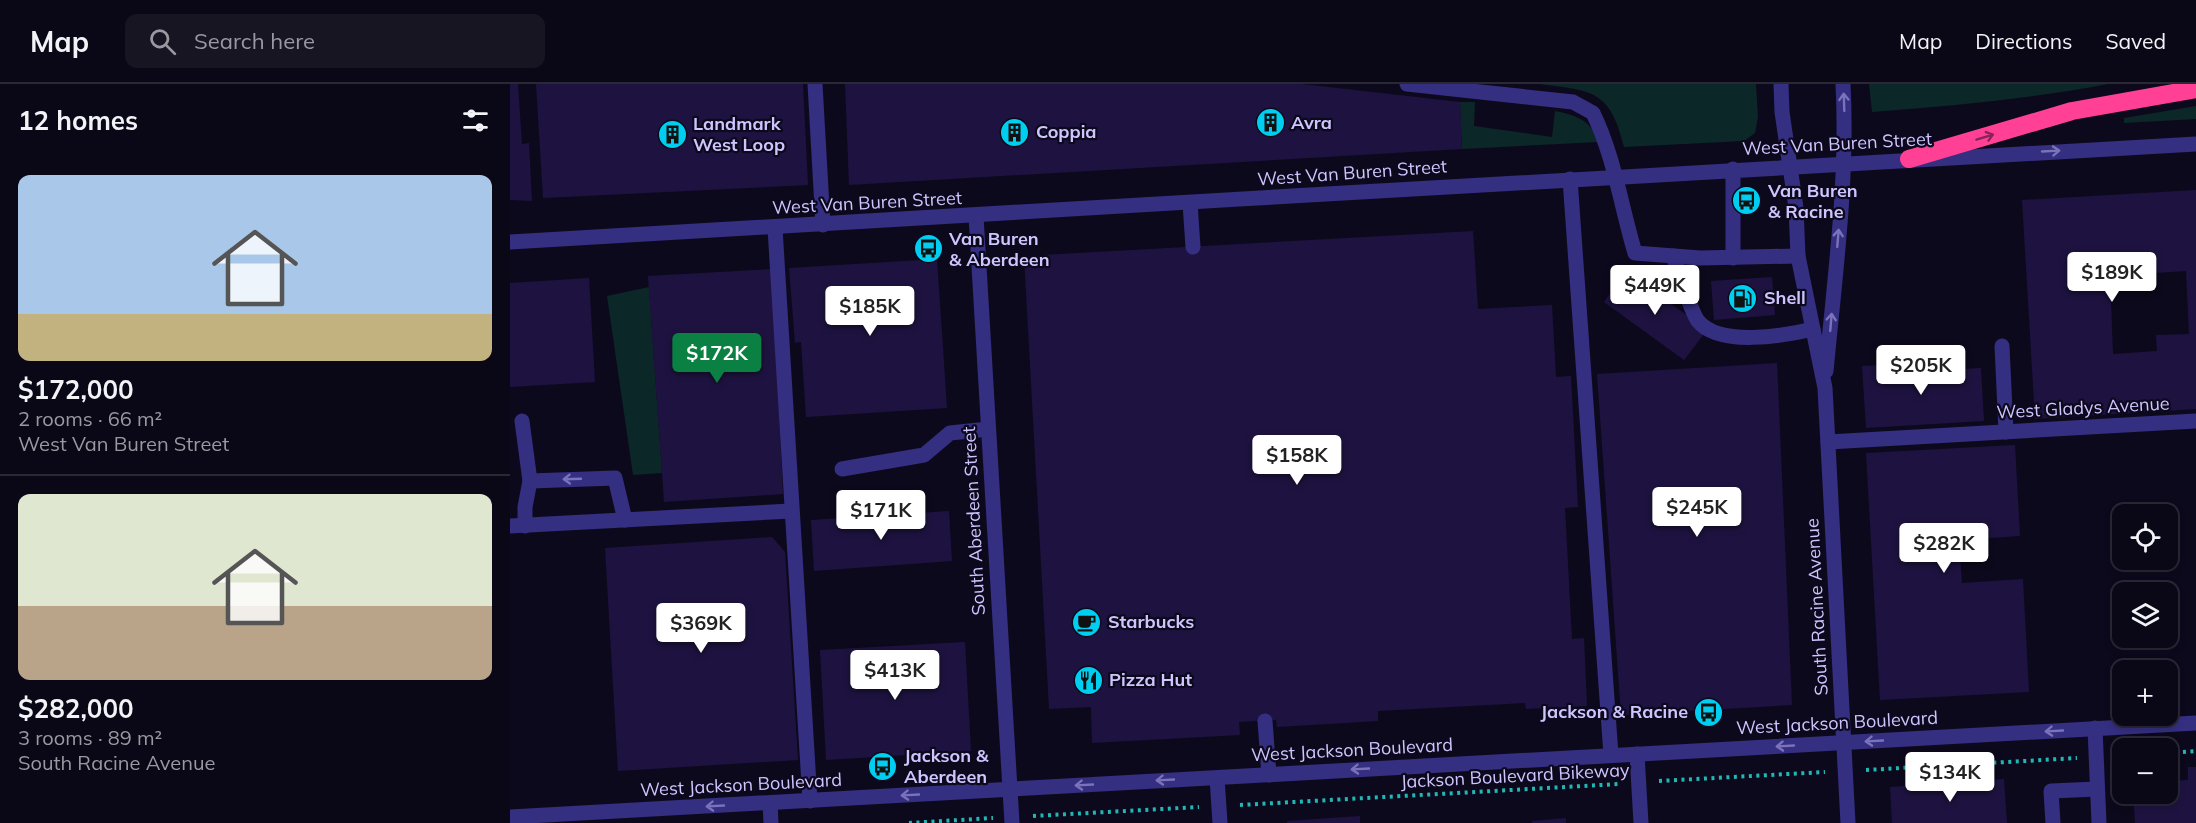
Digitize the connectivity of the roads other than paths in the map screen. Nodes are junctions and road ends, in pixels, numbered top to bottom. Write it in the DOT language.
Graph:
graph roads {
  1 [pos="815,84"];
  2 [pos="1407,84"];
  3 [pos="1781,84"];
  4 [pos="1843,84"];
  5 [pos="2196,89"];
  6 [pos="2196,144"];
  7 [pos="1909,159"];
  8 [pos="1842,162"];
  9 [pos="1790,165"];
  10 [pos="1733,169"];
  11 [pos="1614,176"];
  12 [pos="1570,179"];
  13 [pos="1190,203"];
  14 [pos="976,216"];
  15 [pos="824,225"];
  16 [pos="775,228"];
  17 [pos="510,242"];
  18 [pos="1193,247"];
  19 [pos="1673,256"];
  20 [pos="1798,256"];
  21 [pos="1733,258"];
  22 [pos="1813,329"];
  23 [pos="2002,346"];
  24 [pos="1825,388"];
  25 [pos="522,421"];
  26 [pos="2196,421"];
  27 [pos="988,429"];
  28 [pos="2006,432"];
  29 [pos="1828,442"];
  30 [pos="842,469"];
  31 [pos="530,481"];
  32 [pos="791,511"];
  33 [pos="625,520"];
  34 [pos="518,526"];
  35 [pos="1265,721"];
  36 [pos="2196,723"];
  37 [pos="2095,728"];
  38 [pos="1844,743"];
  39 [pos="1638,754"];
  40 [pos="1611,755"];
  41 [pos="1269,775"];
  42 [pos="1217,778"];
  43 [pos="1010,789"];
  44 [pos="2097,789"];
  45 [pos="810,801"];
  46 [pos="770,803"];
  47 [pos="676,816"];
  48 [pos="510,817"];
  49 [pos="1012,820"];
  50 [pos="771,823"];
  51 [pos="1220,823"];
  52 [pos="1641,823"];
  53 [pos="1848,823"];
  54 [pos="2053,823"];
  55 [pos="2099,823"];
  1 -- 15 [label="street"];
  2 -- 11 [label="street"];
  3 -- 9 [label="street, South Racine Avenue"];
  8 -- 4 [label="street, South Racine Avenue, one-way"];
  7 -- 5 [label="highway, one-way"];
  7 -- 6 [label="street, West Van Buren Street, one-way"];
  7 -- 8 [label="street, West Van Buren Street"];
  8 -- 9 [label="street, West Van Buren Street"];
  24 -- 8 [label="street, South Racine Avenue, one-way"];
  9 -- 10 [label="street, West Van Buren Street"];
  9 -- 20 [label="street, South Racine Avenue"];
  10 -- 11 [label="street, West Van Buren Street"];
  10 -- 21 [label="street"];
  11 -- 12 [label="street, West Van Buren Street"];
  11 -- 19 [label="street"];
  12 -- 13 [label="street, West Van Buren Street"];
  12 -- 40 [label="street"];
  13 -- 14 [label="street, West Van Buren Street"];
  13 -- 18 [label="street"];
  14 -- 15 [label="street, West Van Buren Street"];
  14 -- 27 [label="street, South Aberdeen Street"];
  15 -- 16 [label="street, West Van Buren Street"];
  16 -- 17 [label="street, West Van Buren Street"];
  16 -- 32 [label="street"];
  19 -- 21 [label="street"];
  19 -- 22 [label="street"];
  20 -- 21 [label="street"];
  20 -- 22 [label="street, South Racine Avenue"];
  22 -- 24 [label="street, South Racine Avenue"];
  23 -- 28 [label="street"];
  24 -- 29 [label="street, South Racine Avenue"];
  25 -- 31 [label="street"];
  26 -- 28 [label="street, West Gladys Avenue"];
  27 -- 30 [label="street"];
  27 -- 43 [label="street, South Aberdeen Street"];
  28 -- 29 [label="street, West Gladys Avenue"];
  29 -- 38 [label="street, South Racine Avenue"];
  33 -- 31 [label="street, one-way"];
  31 -- 34 [label="street"];
  32 -- 33 [label="street"];
  32 -- 45 [label="street"];
  33 -- 34 [label="street"];
  35 -- 41 [label="street"];
  36 -- 37 [label="street, West Jackson Boulevard"];
  37 -- 38 [label="street, West Jackson Boulevard, one-way"];
  37 -- 44 [label="street"];
  38 -- 39 [label="street, West Jackson Boulevard, one-way"];
  38 -- 53 [label="street, South Racine Avenue"];
  39 -- 40 [label="street, West Jackson Boulevard"];
  39 -- 52 [label="street"];
  40 -- 41 [label="street, West Jackson Boulevard, one-way"];
  41 -- 42 [label="street, West Jackson Boulevard"];
  42 -- 43 [label="street, West Jackson Boulevard, one-way"];
  42 -- 51 [label="street"];
  43 -- 45 [label="street, West Jackson Boulevard, one-way"];
  43 -- 49 [label="street, South Aberdeen Street"];
  44 -- 54 [label="street"];
  44 -- 55 [label="street"];
  45 -- 46 [label="street, West Jackson Boulevard"];
  46 -- 47 [label="street, West Jackson Boulevard, one-way"];
  46 -- 50 [label="street"];
  47 -- 48 [label="street, West Jackson Boulevard"];
}
